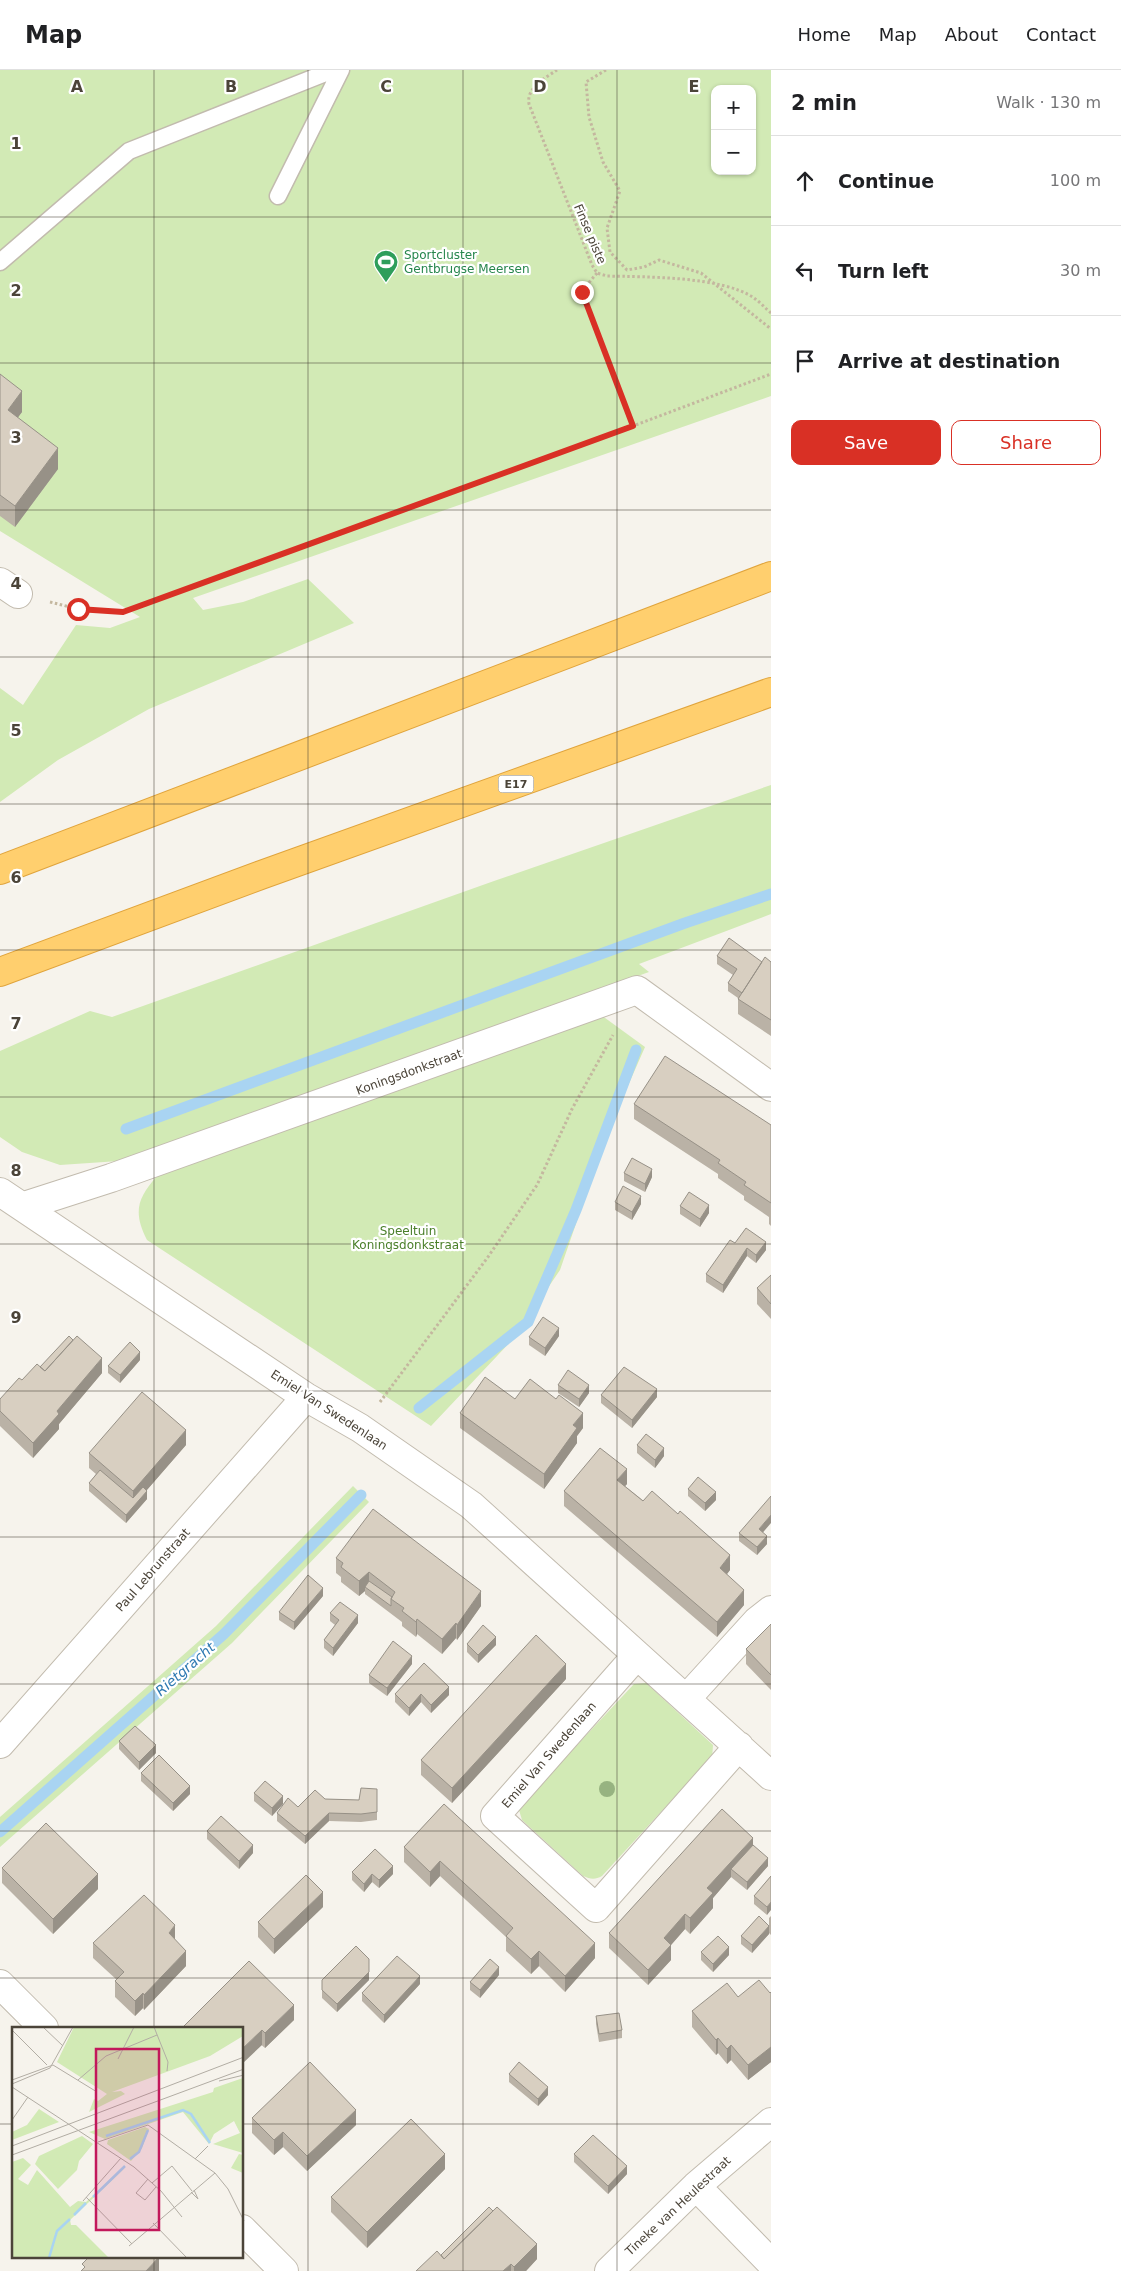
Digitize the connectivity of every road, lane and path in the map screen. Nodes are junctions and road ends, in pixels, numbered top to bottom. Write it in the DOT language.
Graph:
graph roads {
  1 [pos="333,70"];
  2 [pos="341,70"];
  3 [pos="557,70"];
  4 [pos="606,70"];
  5 [pos="278,196"];
  6 [pos="0,262"];
  7 [pos="597,273"];
  8 [pos="715,285"];
  9 [pos="771,313"];
  10 [pos="771,330"];
  11 [pos="771,374"];
  12 [pos="633,426"];
  13 [pos="771,576"];
  14 [pos="9,588"];
  15 [pos="771,692"];
  16 [pos="4,869"];
  17 [pos="0,972"];
  18 [pos="637,990"];
  19 [pos="771,1087"];
  20 [pos="0,1192"];
  21 [pos="24,1206"];
  22 [pos="306,1397"];
  23 [pos="360,1428"];
  24 [pos="771,1610"];
  25 [pos="637,1655"];
  26 [pos="686,1699"];
  27 [pos="0,1744"];
  28 [pos="739,1746"];
  29 [pos="771,1776"];
  30 [pos="0,1984"];
  31 [pos="43,2027"];
  32 [pos="771,2122"];
  33 [pos="696,2186"];
  34 [pos="244,2231"];
  35 [pos="771,2263"];
  36 [pos="284,2271"];
  37 [pos="609,2271"];
  1 -- 6 [label="lane"];
  2 -- 5 [label="lane"];
  3 -- 7 [label="path, Finse piste"];
  4 -- 8 [label="path"];
  7 -- 8 [label="path, Finse piste"];
  7 -- 12 [label="path"];
  8 -- 9 [label="path, Finse piste"];
  8 -- 10 [label="path"];
  11 -- 12 [label="path"];
  12 -- 14 [label="path"];
  13 -- 16 [label="highway"];
  15 -- 17 [label="highway, E17"];
  18 -- 19 [label="street"];
  18 -- 21 [label="street, Koningsdonkstraat"];
  18 -- 23 [label="path"];
  20 -- 21 [label="street, Emiel Van Swedenlaan"];
  21 -- 22 [label="street, Emiel Van Swedenlaan"];
  22 -- 23 [label="street, Emiel Van Swedenlaan"];
  22 -- 27 [label="street, Paul Lebrunstraat"];
  23 -- 25 [label="street, Emiel Van Swedenlaan"];
  24 -- 26 [label="street"];
  25 -- 26 [label="street, Emiel Van Swedenlaan"];
  25 -- 28 [label="street, Emiel Van Swedenlaan"];
  26 -- 28 [label="street, Emiel Van Swedenlaan"];
  28 -- 29 [label="street, Emiel Van Swedenlaan"];
  30 -- 31 [label="street"];
  32 -- 33 [label="street, Tineke van Heulestraat"];
  33 -- 35 [label="street"];
  33 -- 37 [label="street, Tineke van Heulestraat"];
  34 -- 36 [label="street"];
}
